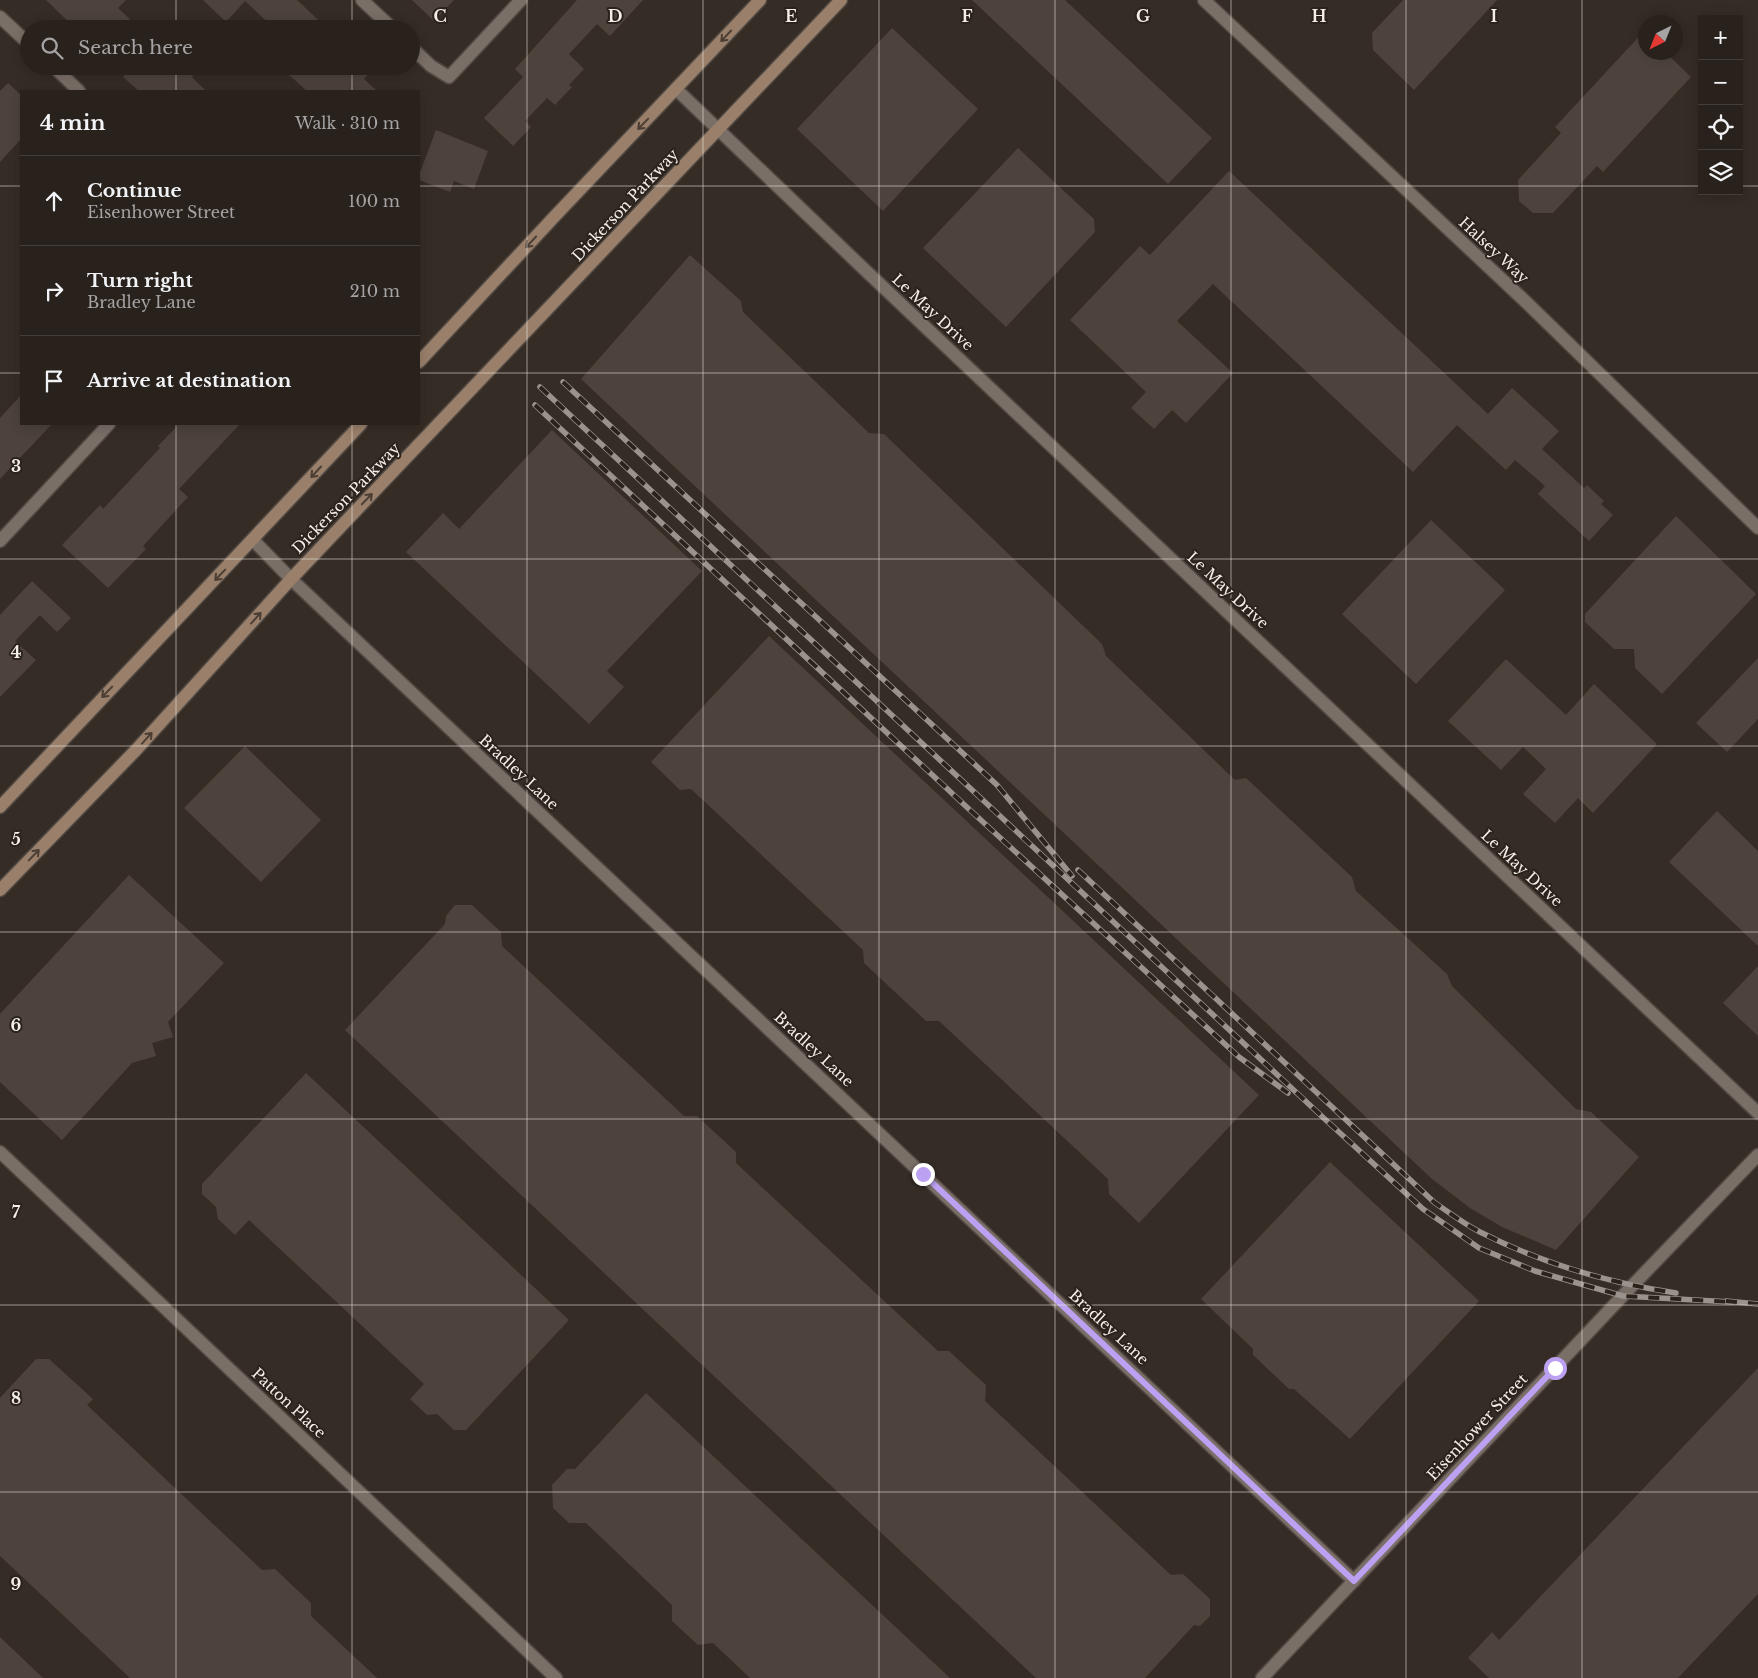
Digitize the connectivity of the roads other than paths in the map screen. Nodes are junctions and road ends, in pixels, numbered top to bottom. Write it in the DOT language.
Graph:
graph roads {
  1 [pos="362,0"];
  2 [pos="521,0"];
  3 [pos="760,0"];
  4 [pos="841,0"];
  5 [pos="1204,0"];
  6 [pos="0,16"];
  7 [pos="383,20"];
  8 [pos="20,35"];
  9 [pos="420,56"];
  10 [pos="63,75"];
  11 [pos="676,89"];
  12 [pos="79,90"];
  13 [pos="719,129"];
  14 [pos="420,361"];
  15 [pos="108,425"];
  16 [pos="360,425"];
  17 [pos="1758,528"];
  18 [pos="253,540"];
  19 [pos="0,541"];
  20 [pos="291,579"];
  21 [pos="0,807"];
  22 [pos="0,890"];
  23 [pos="1758,1113"];
  24 [pos="0,1152"];
  25 [pos="1758,1155"];
  26 [pos="1354,1581"];
  27 [pos="556,1678"];
  28 [pos="1262,1678"];
  1 -- 7 [label="street"];
  2 -- 9 [label="street"];
  3 -- 11 [label="main road, one-way"];
  4 -- 13 [label="main road, Dickerson Parkway"];
  5 -- 17 [label="street, Halsey Way"];
  6 -- 8 [label="street"];
  10 -- 12 [label="street"];
  11 -- 13 [label="street, Le May Drive"];
  11 -- 14 [label="main road, one-way"];
  20 -- 13 [label="main road, Dickerson Parkway, one-way"];
  13 -- 23 [label="street, Le May Drive"];
  15 -- 19 [label="street"];
  16 -- 18 [label="main road, one-way"];
  18 -- 20 [label="street, Bradley Lane"];
  18 -- 21 [label="main road, one-way"];
  22 -- 20 [label="main road, Dickerson Parkway, one-way"];
  20 -- 26 [label="street, Bradley Lane"];
  24 -- 27 [label="street, Patton Place"];
  25 -- 26 [label="street, Eisenhower Street"];
  26 -- 28 [label="street, Eisenhower Street"];
}
